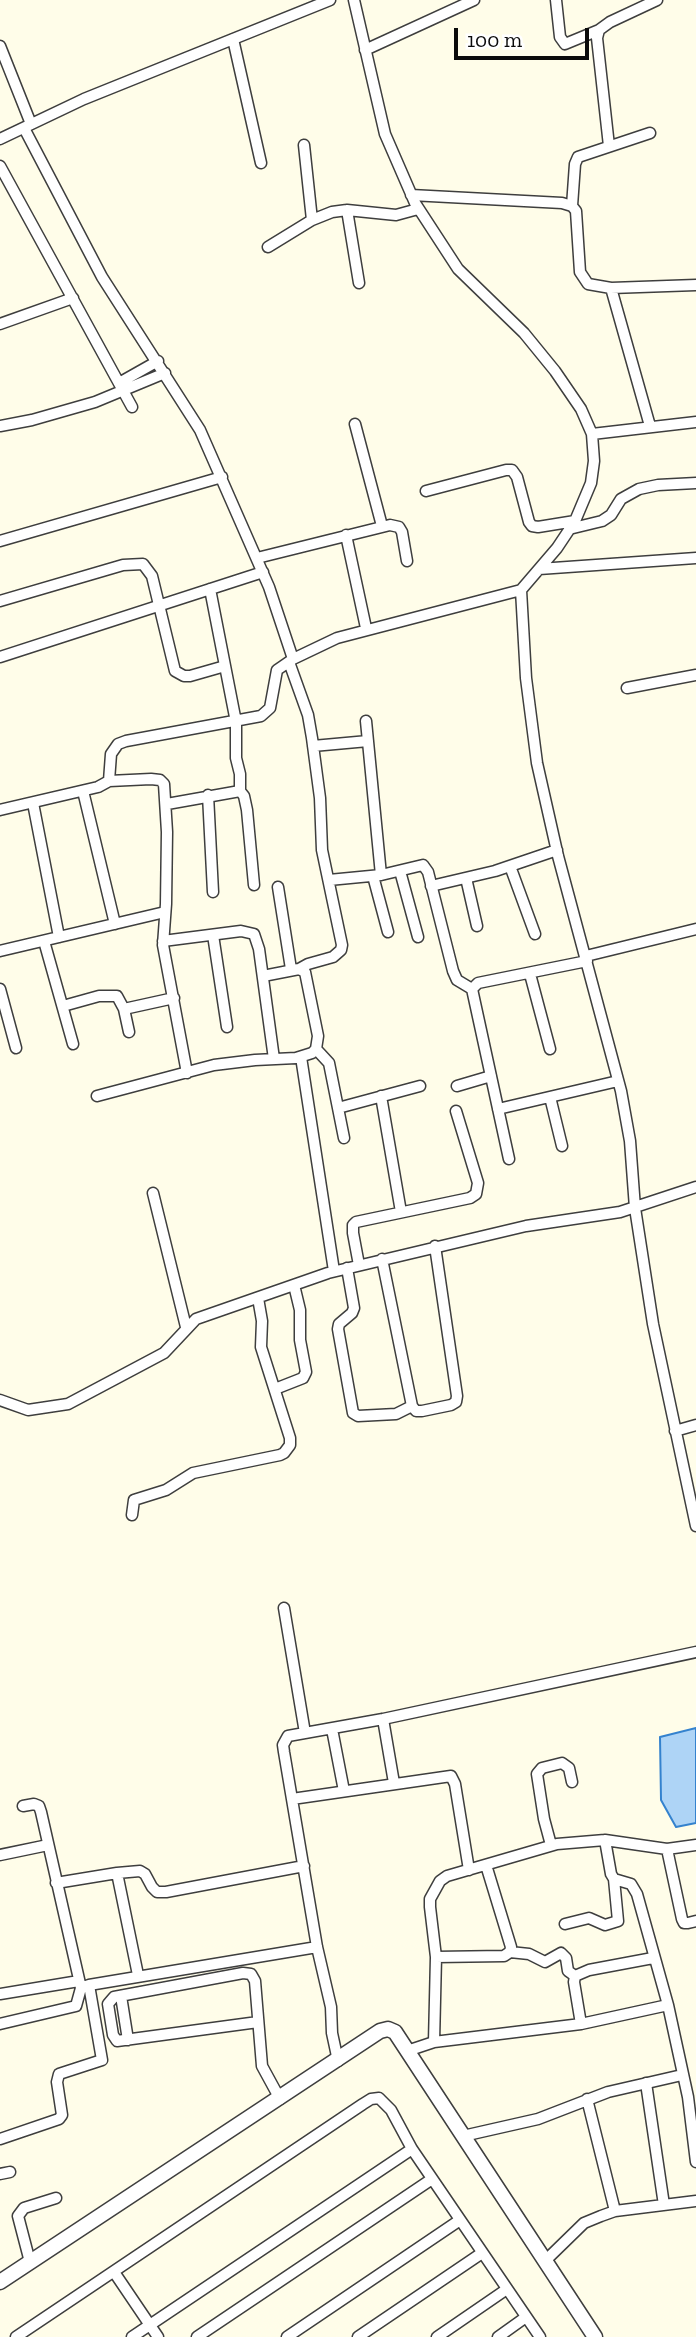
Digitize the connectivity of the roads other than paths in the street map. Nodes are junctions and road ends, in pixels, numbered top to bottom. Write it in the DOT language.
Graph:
graph roads {
  1 [pos="330,0"];
  2 [pos="354,0"];
  3 [pos="474,0"];
  4 [pos="556,0"];
  5 [pos="657,0"];
  6 [pos="462,3"];
  7 [pos="599,30"];
  8 [pos="233,39"];
  9 [pos="0,46"];
  10 [pos="365,50"];
  11 [pos="27,126"];
  12 [pos="650,133"];
  13 [pos="0,139"];
  14 [pos="303,145"];
  15 [pos="609,146"];
  16 [pos="261,163"];
  17 [pos="0,166"];
  18 [pos="411,195"];
  19 [pos="572,206"];
  20 [pos="418,209"];
  21 [pos="347,210"];
  22 [pos="312,220"];
  23 [pos="268,247"];
  24 [pos="359,283"];
  25 [pos="696,285"];
  26 [pos="611,288"];
  27 [pos="73,298"];
  28 [pos="0,324"];
  29 [pos="158,361"];
  30 [pos="165,373"];
  31 [pos="121,388"];
  32 [pos="132,407"];
  33 [pos="696,422"];
  34 [pos="355,424"];
  35 [pos="0,426"];
  36 [pos="650,426"];
  37 [pos="592,434"];
  38 [pos="222,477"];
  39 [pos="696,483"];
  40 [pos="426,491"];
  41 [pos="572,525"];
  42 [pos="382,526"];
  43 [pos="346,535"];
  44 [pos="0,541"];
  45 [pos="257,558"];
  46 [pos="696,558"];
  47 [pos="407,561"];
  48 [pos="539,569"];
  49 [pos="263,572"];
  50 [pos="210,589"];
  51 [pos="520,590"];
  52 [pos="0,601"];
  53 [pos="159,606"];
  54 [pos="366,628"];
  55 [pos="0,657"];
  56 [pos="291,661"];
  57 [pos="225,666"];
  58 [pos="696,675"];
  59 [pos="627,688"];
  60 [pos="366,721"];
  61 [pos="236,722"];
  62 [pos="368,741"];
  63 [pos="313,746"];
  64 [pos="109,781"];
  65 [pos="83,791"];
  66 [pos="240,791"];
  67 [pos="208,795"];
  68 [pos="33,803"];
  69 [pos="167,804"];
  70 [pos="0,810"];
  71 [pos="557,850"];
  72 [pos="510,866"];
  73 [pos="400,871"];
  74 [pos="377,875"];
  75 [pos="466,877"];
  76 [pos="329,880"];
  77 [pos="254,885"];
  78 [pos="432,886"];
  79 [pos="278,887"];
  80 [pos="213,892"];
  81 [pos="165,912"];
  82 [pos="115,924"];
  83 [pos="477,926"];
  84 [pos="696,929"];
  85 [pos="388,932"];
  86 [pos="535,934"];
  87 [pos="213,935"];
  88 [pos="59,937"];
  89 [pos="418,937"];
  90 [pos="44,941"];
  91 [pos="163,941"];
  92 [pos="0,951"];
  93 [pos="587,958"];
  94 [pos="295,969"];
  95 [pos="530,974"];
  96 [pos="263,976"];
  97 [pos="0,989"];
  98 [pos="472,989"];
  99 [pos="174,998"];
  100 [pos="63,1006"];
  101 [pos="124,1009"];
  102 [pos="227,1027"];
  103 [pos="129,1032"];
  104 [pos="74,1044"];
  105 [pos="16,1048"];
  106 [pos="316,1049"];
  107 [pos="550,1049"];
  108 [pos="301,1057"];
  109 [pos="274,1059"];
  110 [pos="187,1073"];
  111 [pos="491,1076"];
  112 [pos="618,1081"];
  113 [pos="420,1086"];
  114 [pos="457,1086"];
  115 [pos="97,1096"];
  116 [pos="381,1096"];
  117 [pos="550,1097"];
  118 [pos="338,1108"];
  119 [pos="498,1109"];
  120 [pos="456,1111"];
  121 [pos="344,1138"];
  122 [pos="562,1146"];
  123 [pos="509,1159"];
  124 [pos="696,1187"];
  125 [pos="153,1193"];
  126 [pos="635,1208"];
  127 [pos="401,1212"];
  128 [pos="435,1246"];
  129 [pos="382,1259"];
  130 [pos="359,1265"];
  131 [pos="347,1268"];
  132 [pos="334,1271"];
  133 [pos="294,1285"];
  134 [pos="258,1298"];
  135 [pos="187,1327"];
  136 [pos="275,1389"];
  137 [pos="0,1400"];
  138 [pos="412,1406"];
  139 [pos="696,1425"];
  140 [pos="675,1431"];
  141 [pos="132,1515"];
  142 [pos="696,1526"];
  143 [pos="284,1608"];
  144 [pos="696,1652"];
  145 [pos="383,1719"];
  146 [pos="332,1729"];
  147 [pos="305,1733"];
  148 [pos="572,1782"];
  149 [pos="394,1783"];
  150 [pos="344,1790"];
  151 [pos="292,1799"];
  152 [pos="23,1807"];
  153 [pos="605,1840"];
  154 [pos="48,1844"];
  155 [pos="551,1845"];
  156 [pos="696,1845"];
  157 [pos="667,1849"];
  158 [pos="0,1855"];
  159 [pos="304,1866"];
  160 [pos="486,1866"];
  161 [pos="469,1870"];
  162 [pos="117,1873"];
  163 [pos="614,1879"];
  164 [pos="55,1883"];
  165 [pos="696,1921"];
  166 [pos="565,1924"];
  167 [pos="317,1947"];
  168 [pos="510,1952"];
  169 [pos="436,1957"];
  170 [pos="653,1958"];
  171 [pos="138,1975"];
  172 [pos="575,1976"];
  173 [pos="83,1984"];
  174 [pos="0,1994"];
  175 [pos="668,2005"];
  176 [pos="258,2022"];
  177 [pos="0,2024"];
  178 [pos="581,2024"];
  179 [pos="434,2042"];
  180 [pos="407,2051"];
  181 [pos="338,2061"];
  182 [pos="682,2075"];
  183 [pos="646,2083"];
  184 [pos="692,2097"];
  185 [pos="280,2099"];
  186 [pos="587,2099"];
  187 [pos="463,2136"];
  188 [pos="0,2139"];
  189 [pos="412,2149"];
  190 [pos="696,2162"];
  191 [pos="432,2179"];
  192 [pos="56,2198"];
  193 [pos="696,2201"];
  194 [pos="664,2205"];
  195 [pos="615,2211"];
  196 [pos="460,2220"];
  197 [pos="482,2253"];
  198 [pos="545,2261"];
  199 [pos="30,2262"];
  200 [pos="114,2272"];
  201 [pos="0,2282"];
  202 [pos="507,2289"];
  203 [pos="526,2317"];
  204 [pos="150,2326"];
  205 [pos="16,2337"];
  206 [pos="132,2337"];
  207 [pos="158,2337"];
  208 [pos="197,2337"];
  209 [pos="287,2337"];
  210 [pos="358,2337"];
  211 [pos="437,2337"];
  212 [pos="498,2337"];
  213 [pos="540,2337"];
  214 [pos="595,2337"];
  1 -- 8 [label="street"];
  2 -- 10 [label="street"];
  3 -- 6 [label="street"];
  4 -- 7 [label="street"];
  5 -- 7 [label="street"];
  6 -- 10 [label="street"];
  7 -- 15 [label="street"];
  8 -- 11 [label="street"];
  8 -- 16 [label="street"];
  9 -- 11 [label="street"];
  10 -- 18 [label="street"];
  11 -- 13 [label="street"];
  11 -- 29 [label="street"];
  12 -- 15 [label="street"];
  14 -- 22 [label="street"];
  15 -- 19 [label="street"];
  17 -- 27 [label="street"];
  18 -- 19 [label="street"];
  18 -- 20 [label="street"];
  19 -- 26 [label="street"];
  20 -- 21 [label="street"];
  20 -- 37 [label="street"];
  21 -- 22 [label="street"];
  21 -- 24 [label="street"];
  22 -- 23 [label="street"];
  25 -- 26 [label="street"];
  26 -- 36 [label="street"];
  27 -- 28 [label="street"];
  27 -- 31 [label="street"];
  29 -- 30 [label="street"];
  29 -- 31 [label="street"];
  30 -- 31 [label="street"];
  30 -- 38 [label="street"];
  31 -- 32 [label="street"];
  31 -- 35 [label="street"];
  33 -- 36 [label="street"];
  34 -- 42 [label="street"];
  36 -- 37 [label="street"];
  37 -- 41 [label="street"];
  38 -- 44 [label="street"];
  38 -- 45 [label="street"];
  39 -- 41 [label="street"];
  40 -- 41 [label="street"];
  41 -- 48 [label="street"];
  42 -- 43 [label="street"];
  42 -- 47 [label="street"];
  43 -- 45 [label="street"];
  43 -- 54 [label="street"];
  45 -- 49 [label="street"];
  46 -- 48 [label="street"];
  48 -- 51 [label="street"];
  49 -- 50 [label="street"];
  49 -- 56 [label="street"];
  50 -- 53 [label="street"];
  50 -- 57 [label="street"];
  51 -- 54 [label="street"];
  51 -- 71 [label="street"];
  52 -- 53 [label="street"];
  53 -- 55 [label="street"];
  53 -- 57 [label="street"];
  54 -- 56 [label="street"];
  56 -- 61 [label="street"];
  56 -- 63 [label="street"];
  57 -- 61 [label="street"];
  58 -- 59 [label="street"];
  60 -- 62 [label="street"];
  61 -- 64 [label="street"];
  61 -- 66 [label="street"];
  62 -- 63 [label="street"];
  62 -- 74 [label="street"];
  63 -- 76 [label="street"];
  64 -- 65 [label="street"];
  64 -- 69 [label="street"];
  65 -- 68 [label="street"];
  65 -- 82 [label="street"];
  66 -- 67 [label="street"];
  66 -- 77 [label="street"];
  67 -- 69 [label="street"];
  67 -- 80 [label="street"];
  68 -- 70 [label="street"];
  68 -- 88 [label="street"];
  69 -- 81 [label="street"];
  71 -- 72 [label="street"];
  71 -- 93 [label="street"];
  72 -- 75 [label="street"];
  72 -- 86 [label="street"];
  73 -- 74 [label="street"];
  73 -- 78 [label="street"];
  73 -- 89 [label="street"];
  74 -- 76 [label="street"];
  74 -- 85 [label="street"];
  75 -- 78 [label="street"];
  75 -- 83 [label="street"];
  76 -- 94 [label="street"];
  78 -- 98 [label="street"];
  79 -- 94 [label="street"];
  81 -- 82 [label="street"];
  81 -- 91 [label="street"];
  82 -- 88 [label="street"];
  84 -- 93 [label="street"];
  87 -- 91 [label="street"];
  87 -- 96 [label="street"];
  87 -- 102 [label="street"];
  88 -- 90 [label="street"];
  90 -- 92 [label="street"];
  90 -- 100 [label="street"];
  91 -- 99 [label="street"];
  93 -- 95 [label="street"];
  93 -- 112 [label="street"];
  94 -- 96 [label="street"];
  94 -- 106 [label="street"];
  95 -- 98 [label="street"];
  95 -- 107 [label="street"];
  96 -- 109 [label="street"];
  97 -- 105 [label="street"];
  98 -- 111 [label="street"];
  99 -- 101 [label="street"];
  99 -- 110 [label="street"];
  100 -- 101 [label="street"];
  100 -- 104 [label="street"];
  101 -- 103 [label="street"];
  106 -- 108 [label="street"];
  106 -- 118 [label="street"];
  108 -- 109 [label="street"];
  108 -- 132 [label="street"];
  109 -- 110 [label="street"];
  110 -- 115 [label="street"];
  111 -- 114 [label="street"];
  111 -- 119 [label="street"];
  112 -- 117 [label="street"];
  112 -- 126 [label="street"];
  113 -- 116 [label="street"];
  116 -- 118 [label="street"];
  116 -- 127 [label="street"];
  117 -- 119 [label="street"];
  117 -- 122 [label="street"];
  118 -- 121 [label="street"];
  119 -- 123 [label="street"];
  120 -- 127 [label="street"];
  124 -- 126 [label="street"];
  125 -- 135 [label="street"];
  126 -- 128 [label="street"];
  126 -- 140 [label="street"];
  127 -- 130 [label="street"];
  128 -- 129 [label="street"];
  128 -- 138 [label="street"];
  129 -- 130 [label="street"];
  129 -- 138 [label="street"];
  130 -- 131 [label="street"];
  131 -- 132 [label="street"];
  131 -- 138 [label="street"];
  132 -- 133 [label="street"];
  133 -- 134 [label="street"];
  133 -- 136 [label="street"];
  134 -- 135 [label="street"];
  134 -- 136 [label="street"];
  135 -- 137 [label="street"];
  136 -- 141 [label="street"];
  139 -- 140 [label="street"];
  140 -- 142 [label="street"];
  143 -- 147 [label="street"];
  144 -- 145 [label="street"];
  145 -- 146 [label="street"];
  145 -- 149 [label="street"];
  146 -- 147 [label="street"];
  146 -- 150 [label="street"];
  147 -- 151 [label="street"];
  148 -- 155 [label="street"];
  149 -- 150 [label="street"];
  149 -- 161 [label="street"];
  150 -- 151 [label="street"];
  151 -- 159 [label="street"];
  152 -- 154 [label="street"];
  153 -- 155 [label="street"];
  153 -- 157 [label="street"];
  153 -- 163 [label="street"];
  154 -- 158 [label="street"];
  154 -- 164 [label="street"];
  155 -- 160 [label="street"];
  156 -- 157 [label="street"];
  157 -- 165 [label="street"];
  159 -- 162 [label="street"];
  159 -- 167 [label="street"];
  160 -- 161 [label="street"];
  160 -- 168 [label="street"];
  161 -- 169 [label="street"];
  162 -- 164 [label="street"];
  162 -- 171 [label="street"];
  163 -- 166 [label="street"];
  163 -- 170 [label="street"];
  164 -- 173 [label="street"];
  167 -- 171 [label="street"];
  167 -- 181 [label="street"];
  168 -- 169 [label="street"];
  168 -- 172 [label="street"];
  169 -- 179 [label="street"];
  170 -- 172 [label="street"];
  170 -- 175 [label="street"];
  171 -- 173 [label="street"];
  172 -- 178 [label="street"];
  173 -- 174 [label="street"];
  173 -- 177 [label="street"];
  173 -- 188 [label="street"];
  175 -- 178 [label="street"];
  175 -- 182 [label="street"];
  176 -- 176 [label="street"];
  176 -- 185 [label="street"];
  178 -- 179 [label="street"];
  179 -- 180 [label="street"];
  180 -- 181 [label="street"];
  180 -- 187 [label="street"];
  181 -- 185 [label="street"];
  182 -- 183 [label="street"];
  182 -- 184 [label="street"];
  183 -- 186 [label="street"];
  183 -- 194 [label="street"];
  184 -- 190 [label="street"];
  185 -- 199 [label="street"];
  186 -- 187 [label="street"];
  186 -- 195 [label="street"];
  187 -- 198 [label="street"];
  189 -- 191 [label="street"];
  189 -- 200 [label="street"];
  189 -- 204 [label="street"];
  191 -- 196 [label="street"];
  191 -- 208 [label="street"];
  192 -- 199 [label="street"];
  193 -- 194 [label="street"];
  194 -- 195 [label="street"];
  195 -- 198 [label="street"];
  196 -- 197 [label="street"];
  196 -- 209 [label="street"];
  197 -- 202 [label="street"];
  197 -- 210 [label="street"];
  198 -- 214 [label="street"];
  199 -- 201 [label="street"];
  200 -- 204 [label="street"];
  200 -- 205 [label="street"];
  202 -- 203 [label="street"];
  202 -- 211 [label="street"];
  203 -- 212 [label="street"];
  203 -- 213 [label="street"];
  204 -- 206 [label="street"];
  204 -- 207 [label="street"];
}
